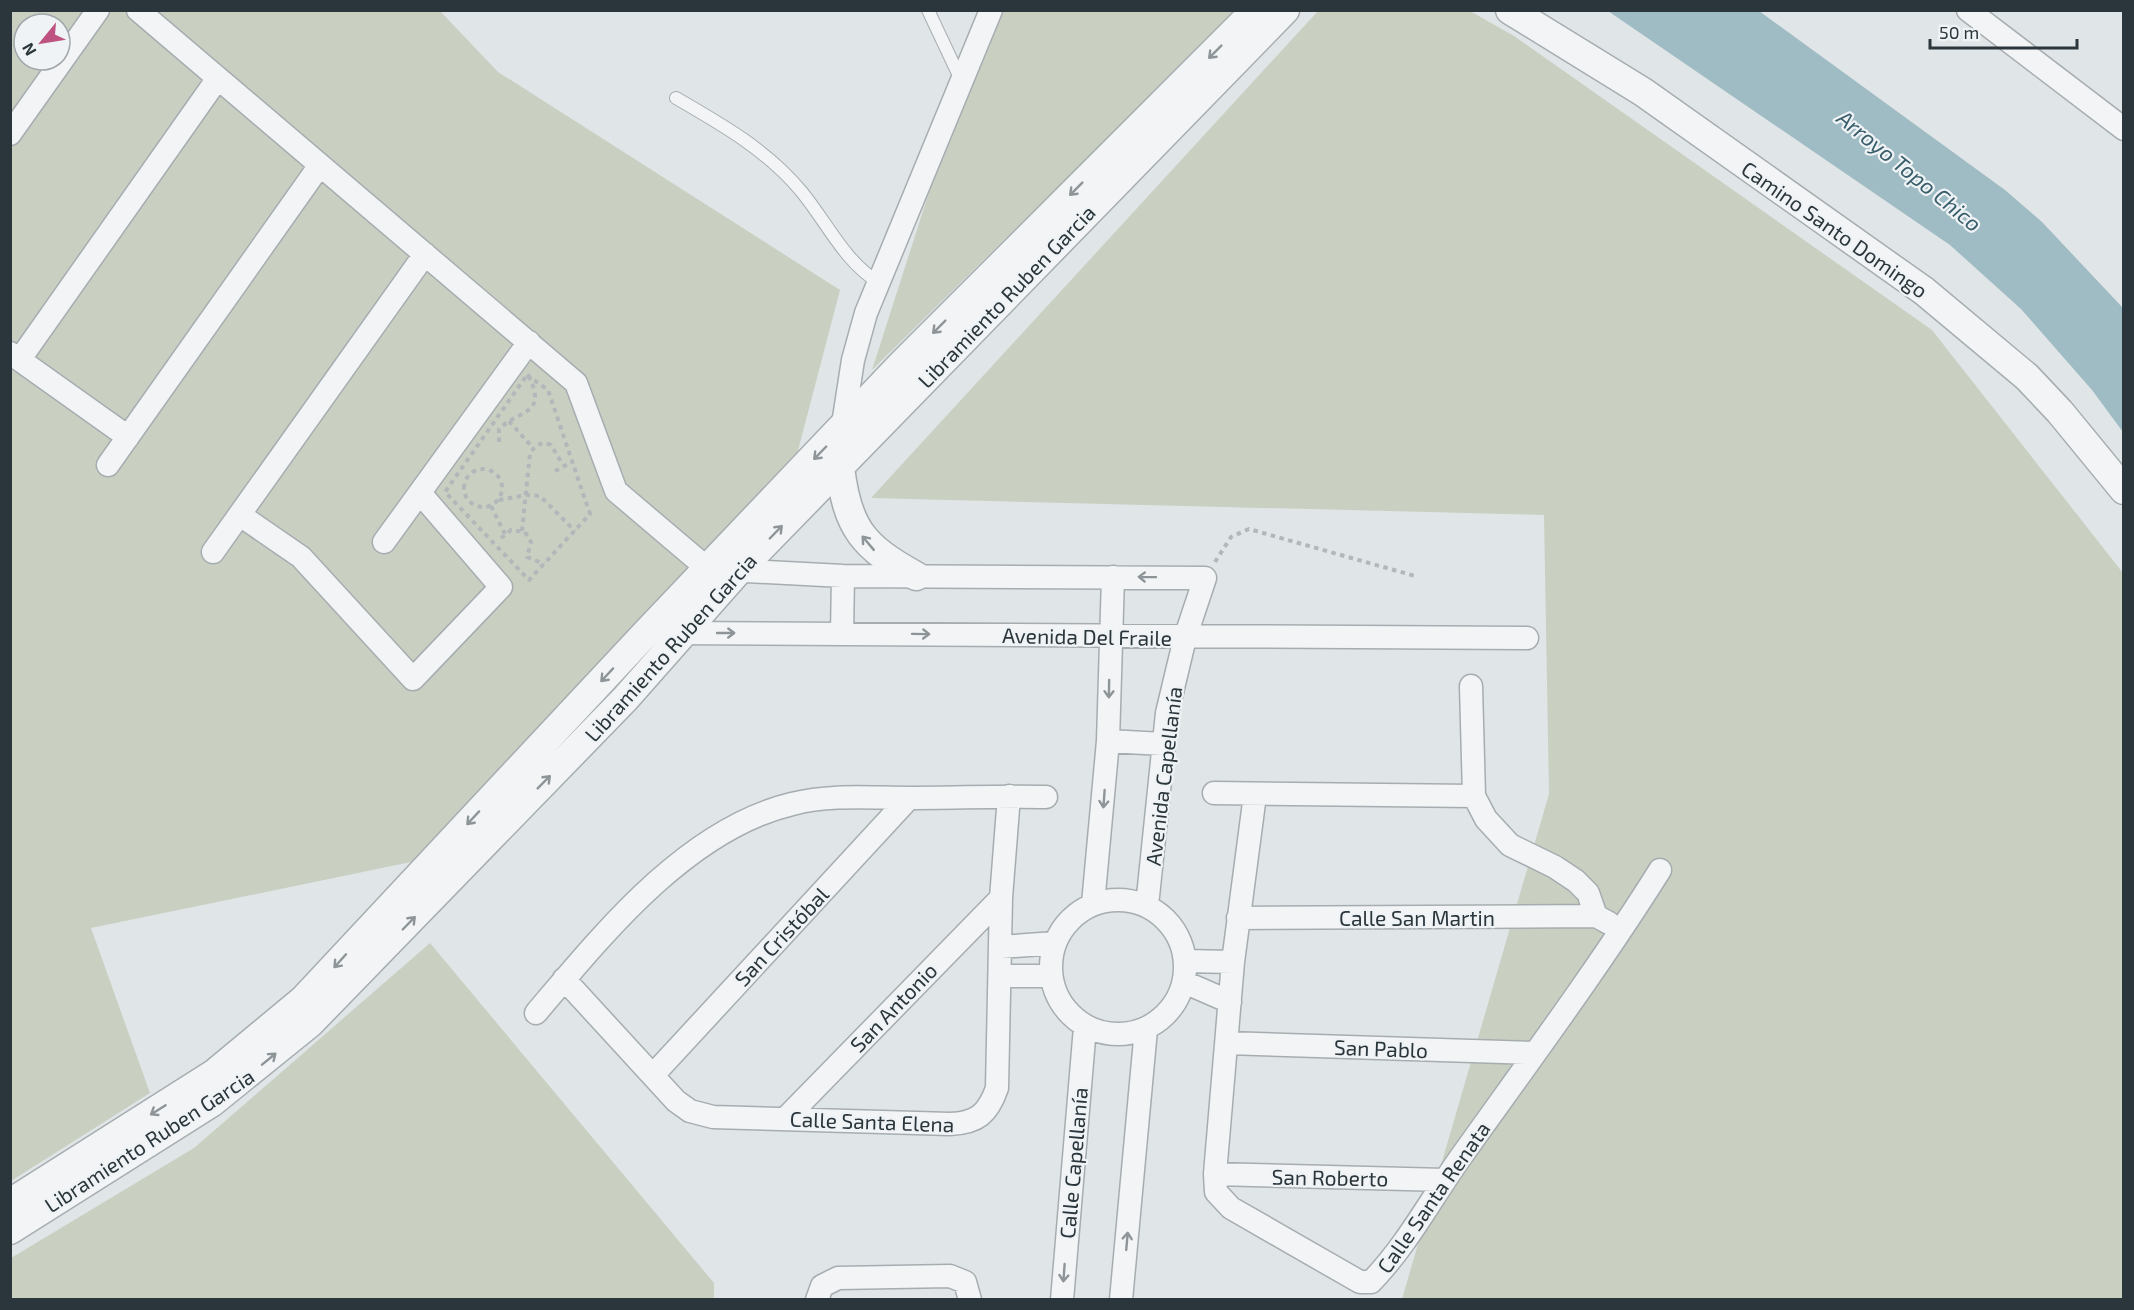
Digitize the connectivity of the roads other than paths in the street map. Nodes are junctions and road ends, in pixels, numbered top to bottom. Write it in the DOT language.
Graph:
graph roads {
  1 [pos="98,10"];
  2 [pos="138,10"];
  3 [pos="928,10"];
  4 [pos="991,10"];
  5 [pos="1257,10"];
  6 [pos="1285,10"];
  7 [pos="1510,10"];
  8 [pos="1968,10"];
  9 [pos="218,78"];
  10 [pos="961,81"];
  11 [pos="676,98"];
  12 [pos="2124,129"];
  13 [pos="10,134"];
  14 [pos="320,165"];
  15 [pos="425,254"];
  16 [pos="878,282"];
  17 [pos="529,342"];
  18 [pos="15,356"];
  19 [pos="842,431"];
  20 [pos="128,437"];
  21 [pos="108,465"];
  22 [pos="840,467"];
  23 [pos="2124,490"];
  24 [pos="420,493"];
  25 [pos="240,515"];
  26 [pos="384,542"];
  27 [pos="213,552"];
  28 [pos="708,569"];
  29 [pos="738,571"];
  30 [pos="843,576"];
  31 [pos="916,576"];
  32 [pos="1113,577"];
  33 [pos="646,633"];
  34 [pos="682,633"];
  35 [pos="842,633"];
  36 [pos="1110,637"];
  37 [pos="1185,638"];
  38 [pos="1527,638"];
  39 [pos="1471,687"];
  40 [pos="1108,741"];
  41 [pos="1163,744"];
  42 [pos="1214,794"];
  43 [pos="1255,795"];
  44 [pos="1009,796"];
  45 [pos="1474,796"];
  46 [pos="1046,797"];
  47 [pos="909,798"];
  48 [pos="1660,870"];
  49 [pos="1001,898"];
  50 [pos="1093,904"];
  51 [pos="1147,906"];
  52 [pos="1596,915"];
  53 [pos="1238,918"];
  54 [pos="1621,933"];
  55 [pos="1055,943"];
  56 [pos="1001,948"];
  57 [pos="1233,962"];
  58 [pos="1185,971"];
  59 [pos="1000,976"];
  60 [pos="1051,976"];
  61 [pos="564,979"];
  62 [pos="1230,1002"];
  63 [pos="536,1013"];
  64 [pos="1085,1027"];
  65 [pos="1146,1029"];
  66 [pos="1227,1043"];
  67 [pos="1535,1053"];
  68 [pos="654,1074"];
  69 [pos="786,1118"];
  70 [pos="1215,1174"];
  71 [pos="1444,1180"];
  72 [pos="10,1203"];
  73 [pos="10,1230"];
  74 [pos="968,1291"];
  75 [pos="819,1293"];
  76 [pos="1062,1299"];
  77 [pos="1121,1299"];
  1 -- 13 [label="street"];
  2 -- 9 [label="street"];
  3 -- 10 [label="lane"];
  4 -- 10 [label="street"];
  5 -- 19 [label="street, Libramiento Ruben Garcia, one-way"];
  6 -- 22 [label="street, Libramiento Ruben Garcia"];
  7 -- 23 [label="street, Camino Santo Domingo"];
  8 -- 12 [label="street"];
  9 -- 14 [label="street"];
  9 -- 18 [label="street"];
  10 -- 16 [label="street"];
  11 -- 16 [label="lane"];
  14 -- 15 [label="street"];
  14 -- 20 [label="street"];
  15 -- 17 [label="street"];
  15 -- 25 [label="street"];
  16 -- 19 [label="street"];
  17 -- 24 [label="street"];
  17 -- 28 [label="street"];
  18 -- 20 [label="street"];
  19 -- 28 [label="street, Libramiento Ruben Garcia, one-way"];
  20 -- 21 [label="street"];
  29 -- 22 [label="street, Libramiento Ruben Garcia, one-way"];
  31 -- 22 [label="street, one-way"];
  24 -- 25 [label="street"];
  24 -- 26 [label="street"];
  25 -- 27 [label="street"];
  28 -- 29 [label="street"];
  28 -- 33 [label="street, Libramiento Ruben Garcia"];
  29 -- 30 [label="street"];
  29 -- 34 [label="street, Libramiento Ruben Garcia"];
  30 -- 31 [label="street"];
  30 -- 35 [label="street"];
  31 -- 32 [label="street"];
  32 -- 36 [label="street"];
  37 -- 32 [label="street, Avenida Capellanía, one-way"];
  33 -- 34 [label="street, Avenida Del Fraile"];
  33 -- 72 [label="street, Libramiento Ruben Garcia, one-way"];
  34 -- 35 [label="street, Avenida Del Fraile, one-way"];
  73 -- 34 [label="street, Libramiento Ruben Garcia, one-way"];
  35 -- 36 [label="street, Avenida Del Fraile, one-way"];
  36 -- 37 [label="street, Avenida Del Fraile"];
  36 -- 40 [label="street, one-way"];
  37 -- 38 [label="street, Avenida Del Fraile"];
  37 -- 41 [label="street, Avenida Capellanía"];
  39 -- 45 [label="street"];
  40 -- 41 [label="street"];
  40 -- 50 [label="street, one-way"];
  41 -- 51 [label="street, Avenida Capellanía"];
  42 -- 43 [label="street"];
  43 -- 45 [label="street"];
  43 -- 53 [label="street, Calle Santa Renata"];
  44 -- 46 [label="street"];
  44 -- 47 [label="street"];
  44 -- 49 [label="street, Calle Santa Elena"];
  45 -- 52 [label="street"];
  47 -- 61 [label="street"];
  47 -- 68 [label="street, San Cristóbal"];
  48 -- 54 [label="street, Calle Santa Renata"];
  49 -- 56 [label="street, Calle Santa Elena"];
  49 -- 69 [label="street, San Antonio"];
  50 -- 51 [label="street"];
  50 -- 55 [label="street"];
  51 -- 58 [label="street"];
  52 -- 53 [label="street, Calle San Martin"];
  52 -- 54 [label="street"];
  53 -- 57 [label="street, Calle Santa Renata"];
  54 -- 67 [label="street, Calle Santa Renata"];
  55 -- 56 [label="street"];
  55 -- 60 [label="street"];
  56 -- 59 [label="street, Calle Santa Elena"];
  57 -- 58 [label="street"];
  57 -- 62 [label="street, Calle Santa Renata"];
  58 -- 62 [label="street"];
  58 -- 65 [label="street"];
  59 -- 60 [label="street"];
  59 -- 69 [label="street, Calle Santa Elena"];
  60 -- 64 [label="street"];
  61 -- 63 [label="street"];
  61 -- 68 [label="street, Calle Santa Elena"];
  62 -- 66 [label="street, Calle Santa Renata"];
  64 -- 65 [label="street"];
  64 -- 76 [label="street, Calle Capellanía, one-way"];
  77 -- 65 [label="street, one-way"];
  66 -- 67 [label="street, San Pablo"];
  66 -- 70 [label="street, Calle Santa Renata"];
  67 -- 71 [label="street, Calle Santa Renata"];
  68 -- 69 [label="street, Calle Santa Elena"];
  70 -- 71 [label="street, San Roberto"];
  70 -- 71 [label="street, Calle Santa Renata"];
  74 -- 75 [label="street"];
}
